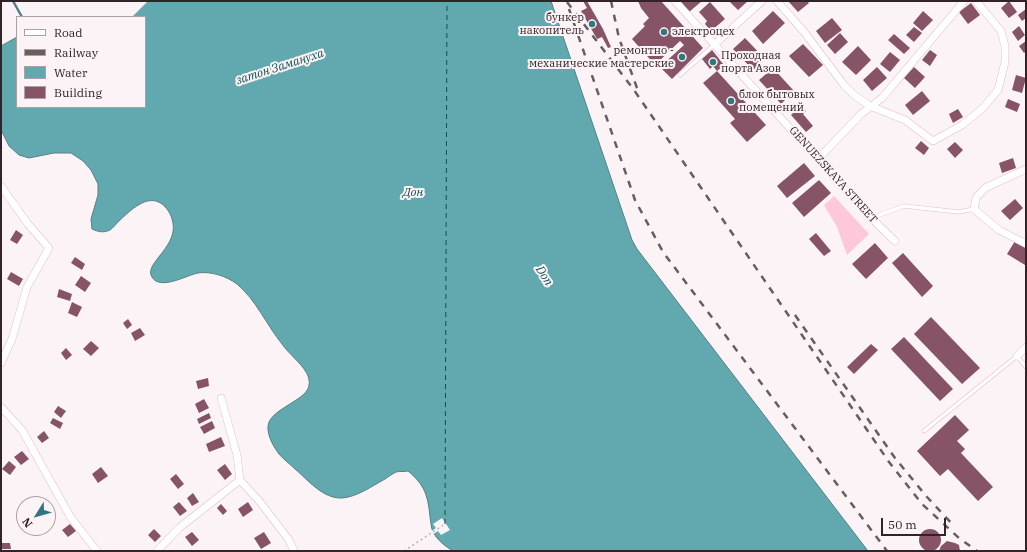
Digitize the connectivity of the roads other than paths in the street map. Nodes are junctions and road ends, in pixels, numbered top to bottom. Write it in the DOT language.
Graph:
graph roads {
  1 [pos="675,1"];
  2 [pos="762,1"];
  3 [pos="776,1"];
  4 [pos="964,1"];
  5 [pos="976,1"];
  6 [pos="715,44"];
  7 [pos="680,75"];
  8 [pos="870,106"];
  9 [pos="818,159"];
  10 [pos="1026,169"];
  11 [pos="1,186"];
  12 [pos="974,210"];
  13 [pos="871,218"];
  14 [pos="895,241"];
  15 [pos="1026,244"];
  16 [pos="1026,347"];
  17 [pos="1017,356"];
  18 [pos="1,362"];
  19 [pos="1026,367"];
  20 [pos="221,398"];
  21 [pos="1,407"];
  22 [pos="924,431"];
  23 [pos="240,480"];
  24 [pos="97,551"];
  25 [pos="156,551"];
  26 [pos="294,551"];
  1 -- 6 [label="street, GENUEZSKAYA STREET"];
  2 -- 6 [label="street"];
  3 -- 8 [label="street"];
  4 -- 8 [label="street"];
  5 -- 8 [label="street"];
  6 -- 7 [label="lane"];
  6 -- 9 [label="street, GENUEZSKAYA STREET"];
  8 -- 9 [label="street"];
  9 -- 13 [label="street, GENUEZSKAYA STREET"];
  10 -- 12 [label="street"];
  11 -- 18 [label="street"];
  12 -- 13 [label="lane"];
  12 -- 15 [label="street"];
  13 -- 14 [label="street, GENUEZSKAYA STREET"];
  16 -- 17 [label="street"];
  17 -- 19 [label="lane"];
  17 -- 22 [label="lane"];
  20 -- 23 [label="street"];
  21 -- 24 [label="street"];
  23 -- 25 [label="street"];
  23 -- 26 [label="street"];
}
